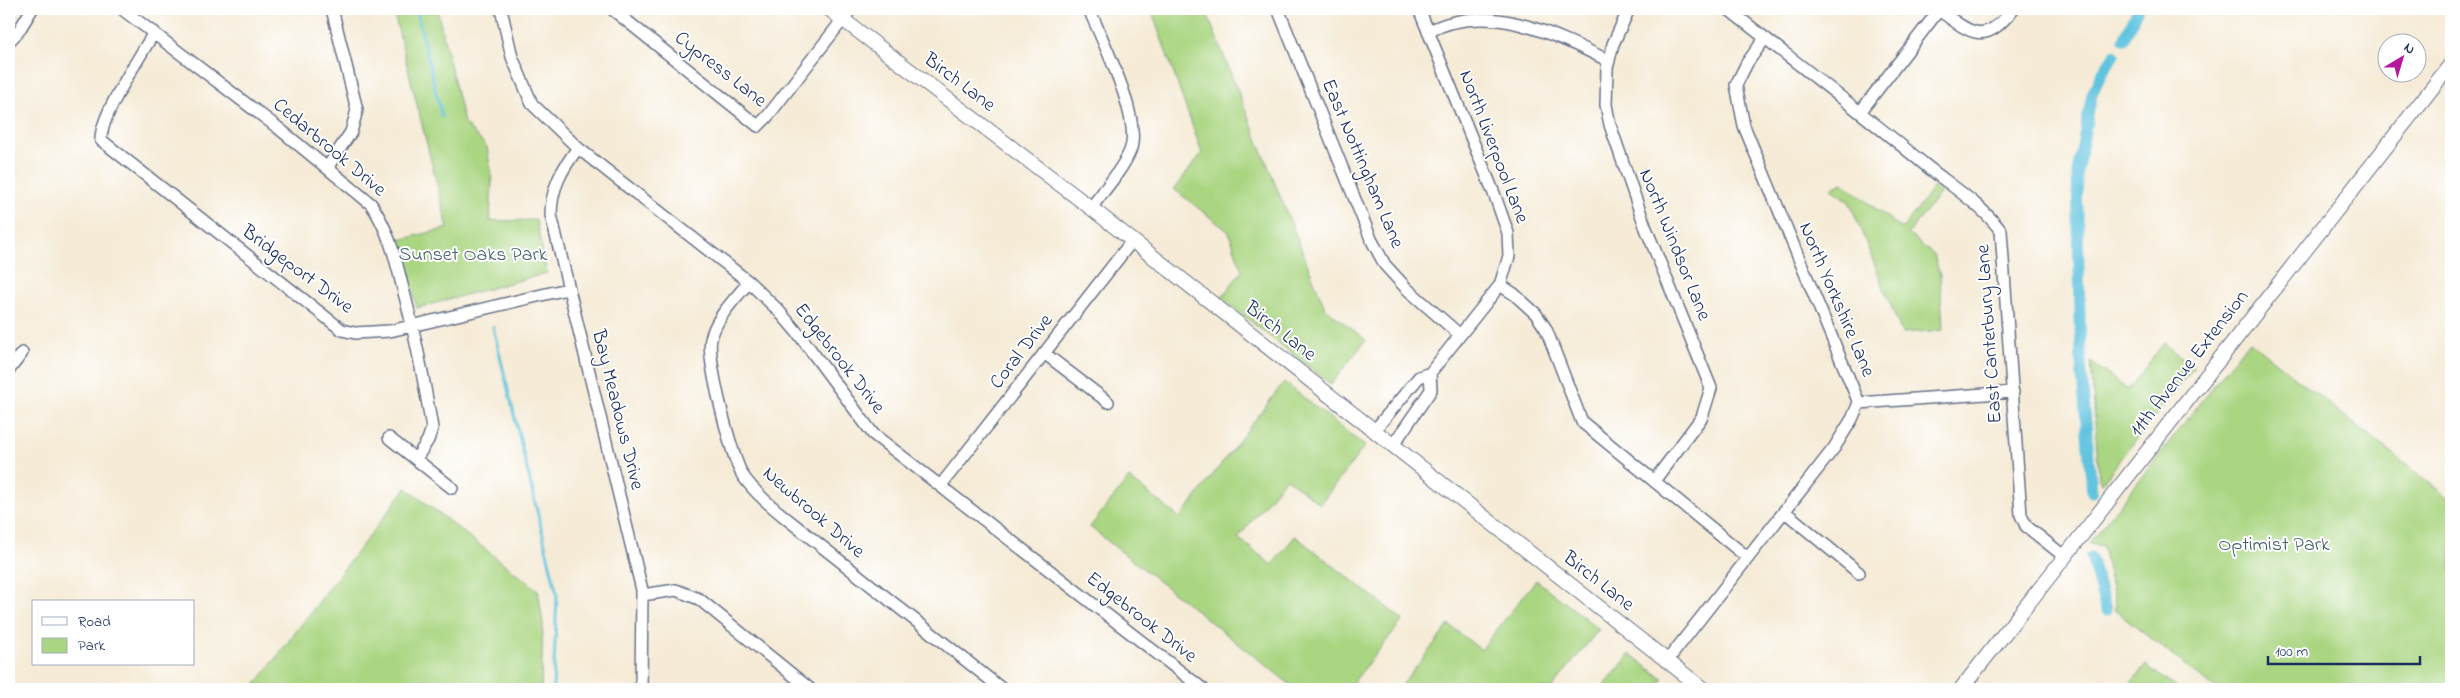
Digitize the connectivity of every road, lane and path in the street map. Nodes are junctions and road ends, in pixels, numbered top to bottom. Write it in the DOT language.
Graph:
graph roads {
  1 [pos="32,9"];
  2 [pos="122,9"];
  3 [pos="332,9"];
  4 [pos="501,9"];
  5 [pos="612,9"];
  6 [pos="829,9"];
  7 [pos="1089,9"];
  8 [pos="1278,9"];
  9 [pos="1419,9"];
  10 [pos="1629,9"];
  11 [pos="1728,9"];
  12 [pos="1939,9"];
  13 [pos="2013,9"];
  14 [pos="847,14"];
  15 [pos="154,32"];
  16 [pos="1428,32"];
  17 [pos="1765,38"];
  18 [pos="9,41"];
  19 [pos="1609,61"];
  20 [pos="2451,64"];
  21 [pos="1861,111"];
  22 [pos="578,148"];
  23 [pos="327,168"];
  24 [pos="1090,208"];
  25 [pos="1132,241"];
  26 [pos="749,282"];
  27 [pos="1500,285"];
  28 [pos="567,289"];
  29 [pos="413,327"];
  30 [pos="1460,335"];
  31 [pos="22,353"];
  32 [pos="1044,353"];
  33 [pos="9,370"];
  34 [pos="1430,374"];
  35 [pos="2013,392"];
  36 [pos="1108,402"];
  37 [pos="1859,402"];
  38 [pos="1374,431"];
  39 [pos="389,438"];
  40 [pos="1392,445"];
  41 [pos="416,459"];
  42 [pos="1654,481"];
  43 [pos="941,485"];
  44 [pos="452,488"];
  45 [pos="1784,511"];
  46 [pos="2065,557"];
  47 [pos="1748,558"];
  48 [pos="1859,573"];
  49 [pos="642,595"];
  50 [pos="1668,662"];
  51 [pos="641,689"];
  52 [pos="810,689"];
  53 [pos="1002,689"];
  54 [pos="1202,689"];
  55 [pos="1702,689"];
  56 [pos="1961,689"];
  1 -- 18 [label="street"];
  2 -- 15 [label="street, Cedarbrook Drive"];
  3 -- 23 [label="street"];
  4 -- 22 [label="street, Edgebrook Drive"];
  5 -- 14 [label="street, Cypress Lane"];
  6 -- 14 [label="street, Birch Lane"];
  7 -- 24 [label="street"];
  8 -- 30 [label="street, East Nottingham Lane"];
  9 -- 16 [label="street, North Liverpool Lane"];
  10 -- 19 [label="street, North Windsor Lane"];
  11 -- 17 [label="street, East Canterbury Lane"];
  12 -- 13 [label="street"];
  12 -- 21 [label="street"];
  14 -- 24 [label="street, Birch Lane"];
  15 -- 23 [label="street, Cedarbrook Drive"];
  15 -- 29 [label="street, Bridgeport Drive"];
  16 -- 19 [label="street"];
  16 -- 27 [label="street, North Liverpool Lane"];
  17 -- 21 [label="street, East Canterbury Lane"];
  17 -- 37 [label="street, North Yorkshire Lane"];
  19 -- 42 [label="street, North Windsor Lane"];
  20 -- 46 [label="street, 11th Avenue Extension"];
  21 -- 35 [label="street, East Canterbury Lane"];
  22 -- 26 [label="street, Edgebrook Drive"];
  22 -- 28 [label="street, Bay Meadows Drive"];
  23 -- 29 [label="street, Cedarbrook Drive"];
  24 -- 25 [label="street, Birch Lane"];
  25 -- 32 [label="street, Coral Drive"];
  25 -- 38 [label="street, Birch Lane"];
  26 -- 43 [label="street, Edgebrook Drive"];
  26 -- 53 [label="street, Newbrook Drive"];
  27 -- 30 [label="street, North Liverpool Lane"];
  27 -- 42 [label="street"];
  28 -- 29 [label="street, Bridgeport Drive"];
  28 -- 49 [label="street, Bay Meadows Drive"];
  29 -- 41 [label="street, Cedarbrook Drive"];
  30 -- 34 [label="street, North Liverpool Lane"];
  31 -- 33 [label="street"];
  32 -- 36 [label="street"];
  32 -- 43 [label="street, Coral Drive"];
  34 -- 38 [label="street, North Liverpool Lane"];
  34 -- 40 [label="street, North Liverpool Lane"];
  35 -- 37 [label="street"];
  35 -- 46 [label="street, East Canterbury Lane"];
  37 -- 45 [label="street, North Yorkshire Lane"];
  38 -- 40 [label="street, Birch Lane"];
  39 -- 41 [label="street"];
  40 -- 50 [label="street, Birch Lane"];
  41 -- 44 [label="street"];
  42 -- 47 [label="street"];
  43 -- 54 [label="street, Edgebrook Drive"];
  45 -- 47 [label="street, North Yorkshire Lane"];
  45 -- 48 [label="street"];
  46 -- 56 [label="street, 11th Avenue Extension"];
  47 -- 50 [label="street, North Yorkshire Lane"];
  49 -- 51 [label="street, Bay Meadows Drive"];
  49 -- 52 [label="street"];
  50 -- 55 [label="street, Birch Lane"];
}
